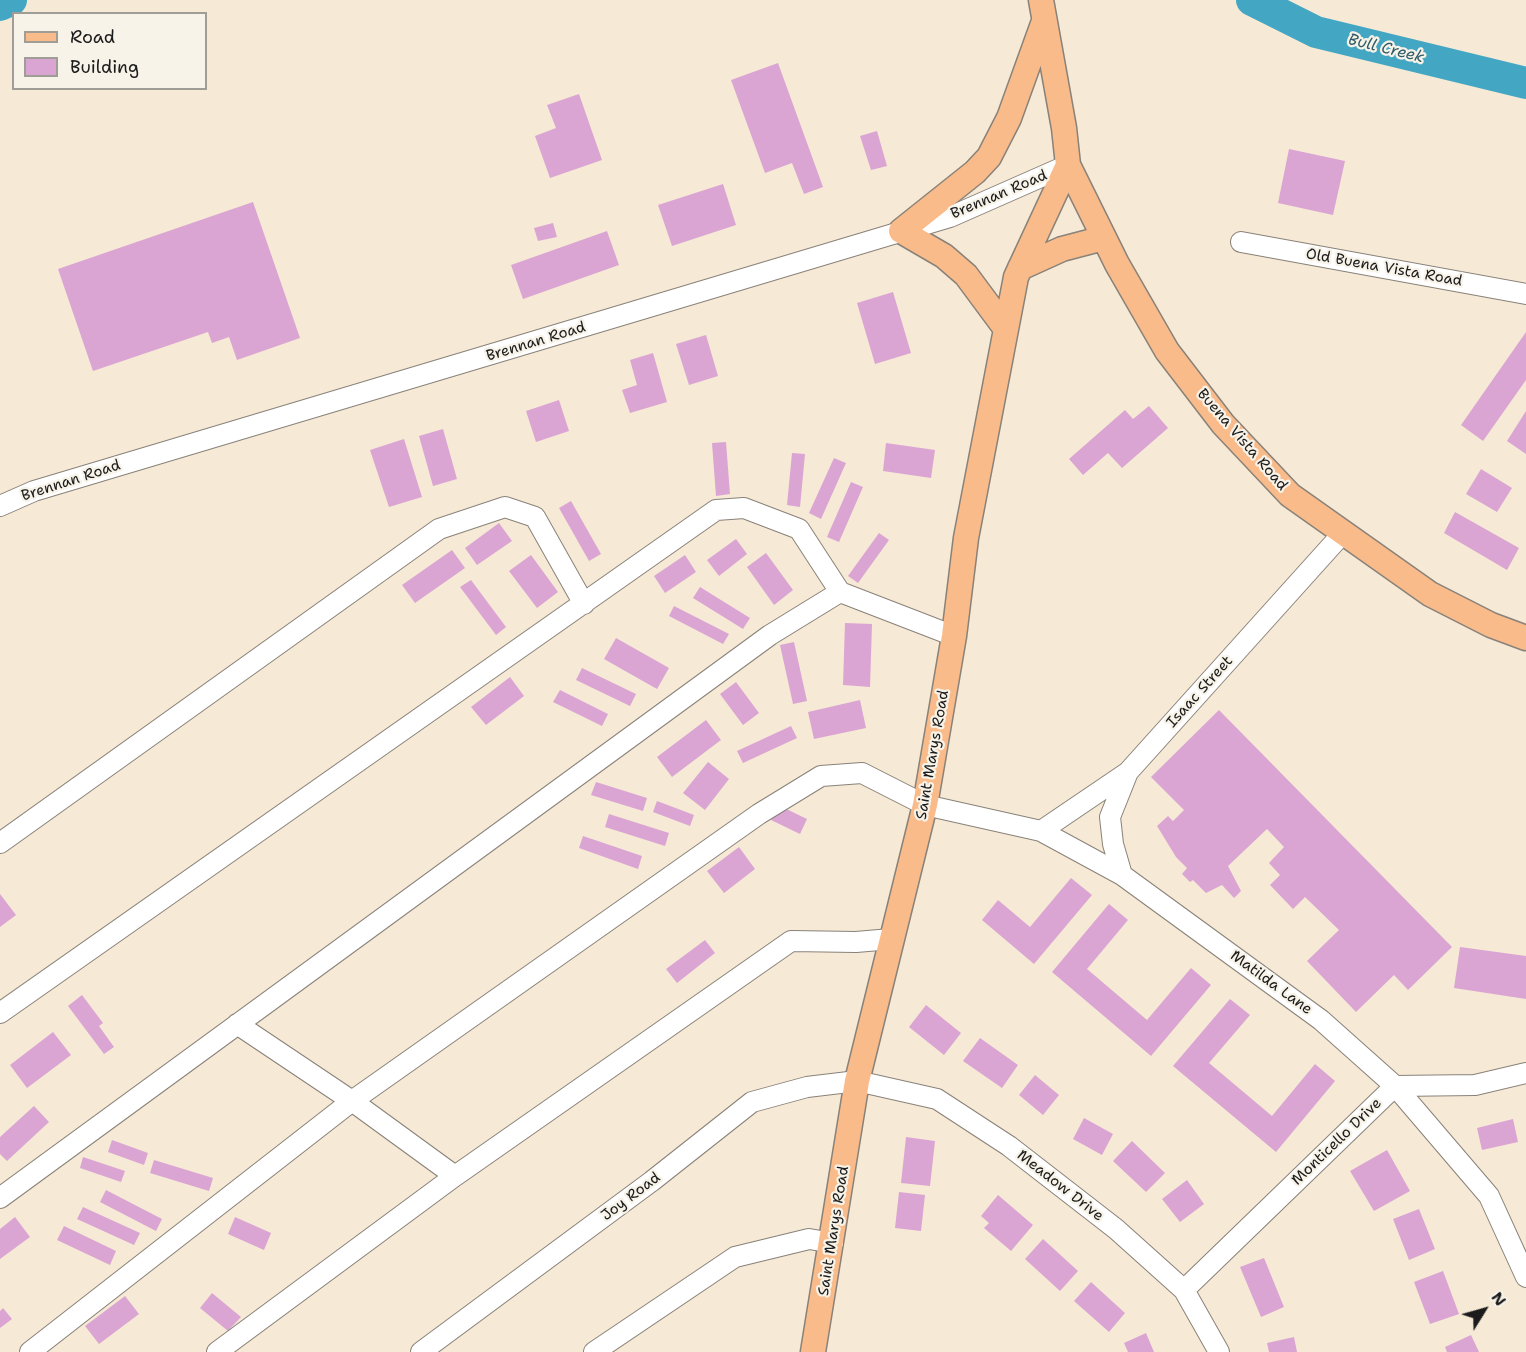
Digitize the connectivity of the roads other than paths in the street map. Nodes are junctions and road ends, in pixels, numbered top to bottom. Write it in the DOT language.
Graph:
graph roads {
  1 [pos="1042,11"];
  2 [pos="1068,165"];
  3 [pos="901,231"];
  4 [pos="1104,238"];
  5 [pos="1241,242"];
  6 [pos="1020,268"];
  7 [pos="1526,294"];
  8 [pos="1006,329"];
  9 [pos="0,506"];
  10 [pos="1343,533"];
  11 [pos="840,592"];
  12 [pos="584,604"];
  13 [pos="954,636"];
  14 [pos="1526,638"];
  15 [pos="1128,772"];
  16 [pos="925,805"];
  17 [pos="1041,831"];
  18 [pos="0,843"];
  19 [pos="1122,874"];
  20 [pos="891,939"];
  21 [pos="0,1013"];
  22 [pos="237,1024"];
  23 [pos="1526,1073"];
  24 [pos="857,1081"];
  25 [pos="1395,1086"];
  26 [pos="352,1101"];
  27 [pos="456,1176"];
  28 [pos="0,1198"];
  29 [pos="833,1243"];
  30 [pos="1526,1276"];
  31 [pos="1184,1290"];
  32 [pos="30,1352"];
  33 [pos="217,1352"];
  34 [pos="421,1352"];
  35 [pos="594,1352"];
  36 [pos="813,1352"];
  37 [pos="1219,1352"];
  1 -- 2 [label="main road, Buena Vista Road"];
  1 -- 3 [label="main road"];
  2 -- 3 [label="street, Brennan Road"];
  2 -- 4 [label="main road, Buena Vista Road"];
  2 -- 6 [label="main road, Saint Marys Road"];
  3 -- 8 [label="main road"];
  3 -- 9 [label="street, Brennan Road"];
  4 -- 6 [label="main road"];
  4 -- 10 [label="main road, Buena Vista Road"];
  5 -- 7 [label="street, Old Buena Vista Road"];
  6 -- 8 [label="main road, Saint Marys Road"];
  8 -- 13 [label="main road, Saint Marys Road"];
  10 -- 14 [label="main road, Buena Vista Road"];
  10 -- 15 [label="street, Isaac Street"];
  11 -- 12 [label="street"];
  11 -- 13 [label="street"];
  11 -- 22 [label="street"];
  12 -- 18 [label="street"];
  12 -- 21 [label="street"];
  13 -- 16 [label="main road, Saint Marys Road"];
  15 -- 17 [label="street"];
  15 -- 19 [label="street, Isaac Street"];
  16 -- 17 [label="street, Matilda Lane"];
  16 -- 20 [label="main road, Saint Marys Road"];
  16 -- 26 [label="street, Matilda Lane"];
  17 -- 19 [label="street, Matilda Lane"];
  19 -- 25 [label="street, Matilda Lane"];
  20 -- 24 [label="main road, Saint Marys Road"];
  20 -- 27 [label="street"];
  22 -- 26 [label="street"];
  22 -- 28 [label="street"];
  23 -- 25 [label="street, Monticello Drive"];
  24 -- 29 [label="main road, Saint Marys Road"];
  24 -- 31 [label="street, Meadow Drive"];
  24 -- 34 [label="street, Joy Road"];
  25 -- 30 [label="street, Matilda Lane"];
  25 -- 31 [label="street, Monticello Drive"];
  26 -- 27 [label="street"];
  26 -- 32 [label="street, Matilda Lane"];
  27 -- 33 [label="street"];
  29 -- 35 [label="street"];
  29 -- 36 [label="main road, Saint Marys Road"];
  31 -- 37 [label="street, Meadow Drive"];
}
